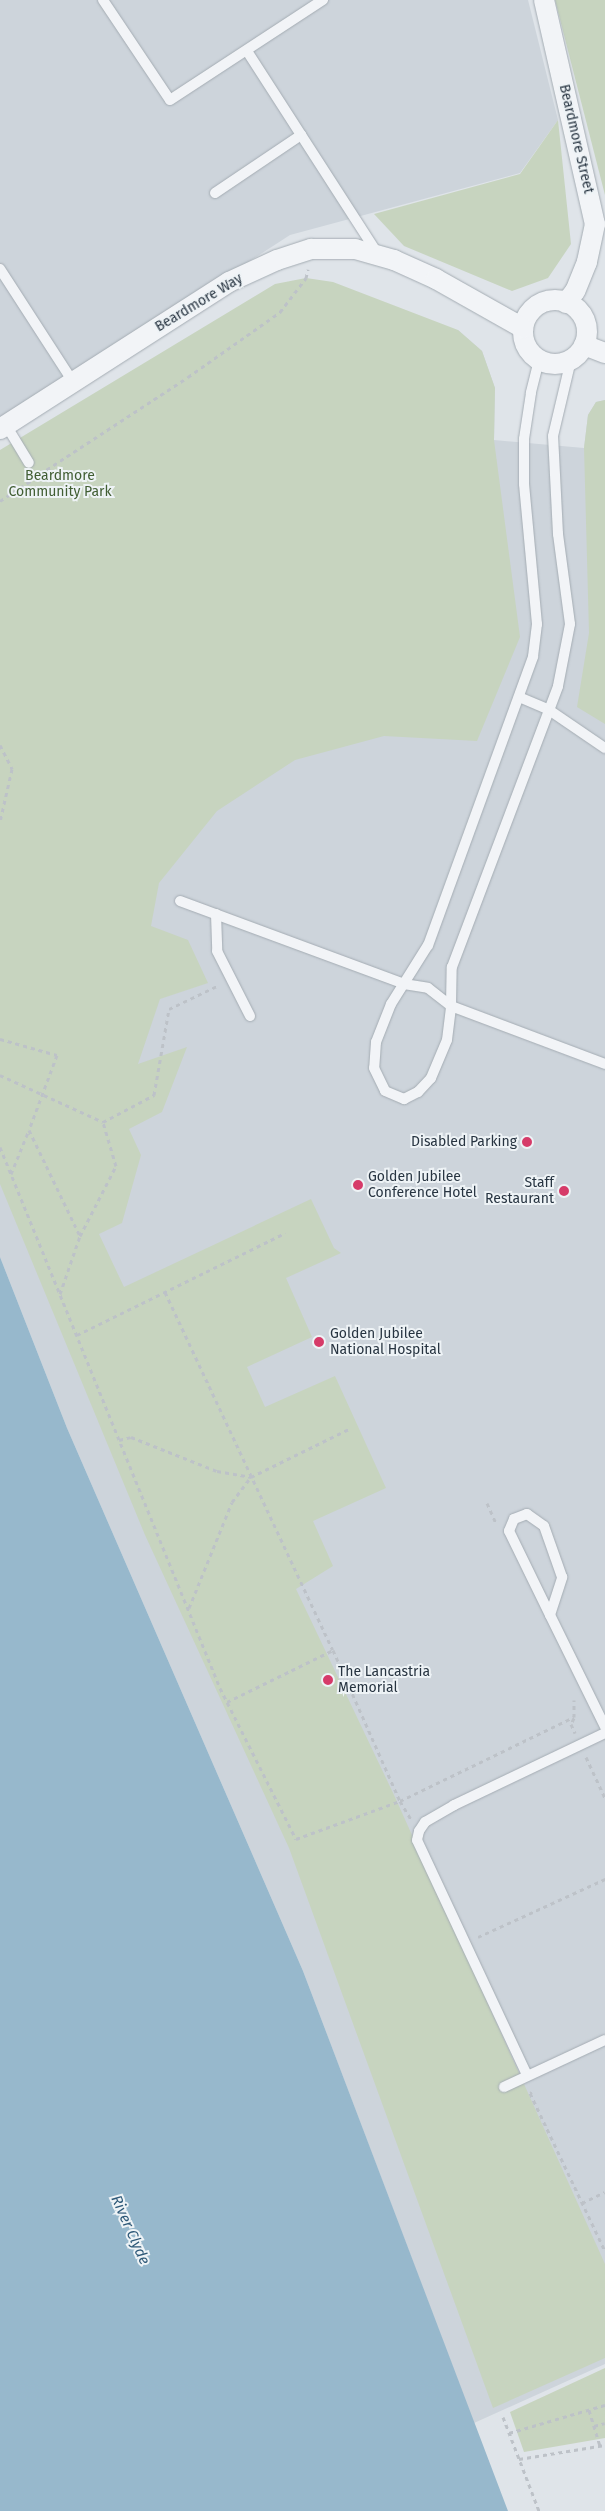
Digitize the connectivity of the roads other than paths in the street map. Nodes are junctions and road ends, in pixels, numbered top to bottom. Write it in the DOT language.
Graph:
graph roads {
  1 [pos="103,0"];
  2 [pos="323,0"];
  3 [pos="544,0"];
  4 [pos="247,51"];
  5 [pos="302,135"];
  6 [pos="215,192"];
  7 [pos="380,256"];
  8 [pos="0,269"];
  9 [pos="566,303"];
  10 [pos="523,328"];
  11 [pos="584,345"];
  12 [pos="605,353"];
  13 [pos="539,360"];
  14 [pos="571,360"];
  15 [pos="73,382"];
  16 [pos="3,427"];
  17 [pos="29,463"];
  18 [pos="519,697"];
  19 [pos="549,710"];
  20 [pos="605,748"];
  21 [pos="180,901"];
  22 [pos="216,914"];
  23 [pos="404,984"];
  24 [pos="451,1006"];
  25 [pos="250,1016"];
  26 [pos="605,1064"];
  27 [pos="550,1615"];
  28 [pos="605,1727"];
  29 [pos="605,1733"];
  30 [pos="605,2040"];
  31 [pos="527,2075"];
  32 [pos="504,2087"];
  1 -- 4 [label="lane"];
  2 -- 4 [label="lane"];
  3 -- 9 [label="street, Beardmore Street"];
  4 -- 5 [label="lane"];
  5 -- 6 [label="lane"];
  5 -- 7 [label="lane"];
  7 -- 10 [label="street, Beardmore Way"];
  7 -- 15 [label="street, Beardmore Way"];
  8 -- 15 [label="lane"];
  9 -- 10 [label="street"];
  9 -- 11 [label="street"];
  10 -- 13 [label="street"];
  11 -- 12 [label="street"];
  11 -- 14 [label="street"];
  13 -- 14 [label="street"];
  13 -- 18 [label="lane"];
  14 -- 19 [label="lane"];
  15 -- 16 [label="street, Beardmore Way"];
  16 -- 17 [label="lane"];
  18 -- 19 [label="lane"];
  18 -- 23 [label="lane"];
  19 -- 20 [label="lane"];
  19 -- 24 [label="lane"];
  21 -- 22 [label="lane"];
  22 -- 23 [label="lane"];
  22 -- 25 [label="lane"];
  23 -- 24 [label="lane"];
  23 -- 24 [label="lane"];
  24 -- 26 [label="lane"];
  27 -- 27 [label="lane"];
  27 -- 28 [label="lane"];
  29 -- 31 [label="lane"];
  30 -- 31 [label="lane"];
  31 -- 32 [label="lane"];
}
